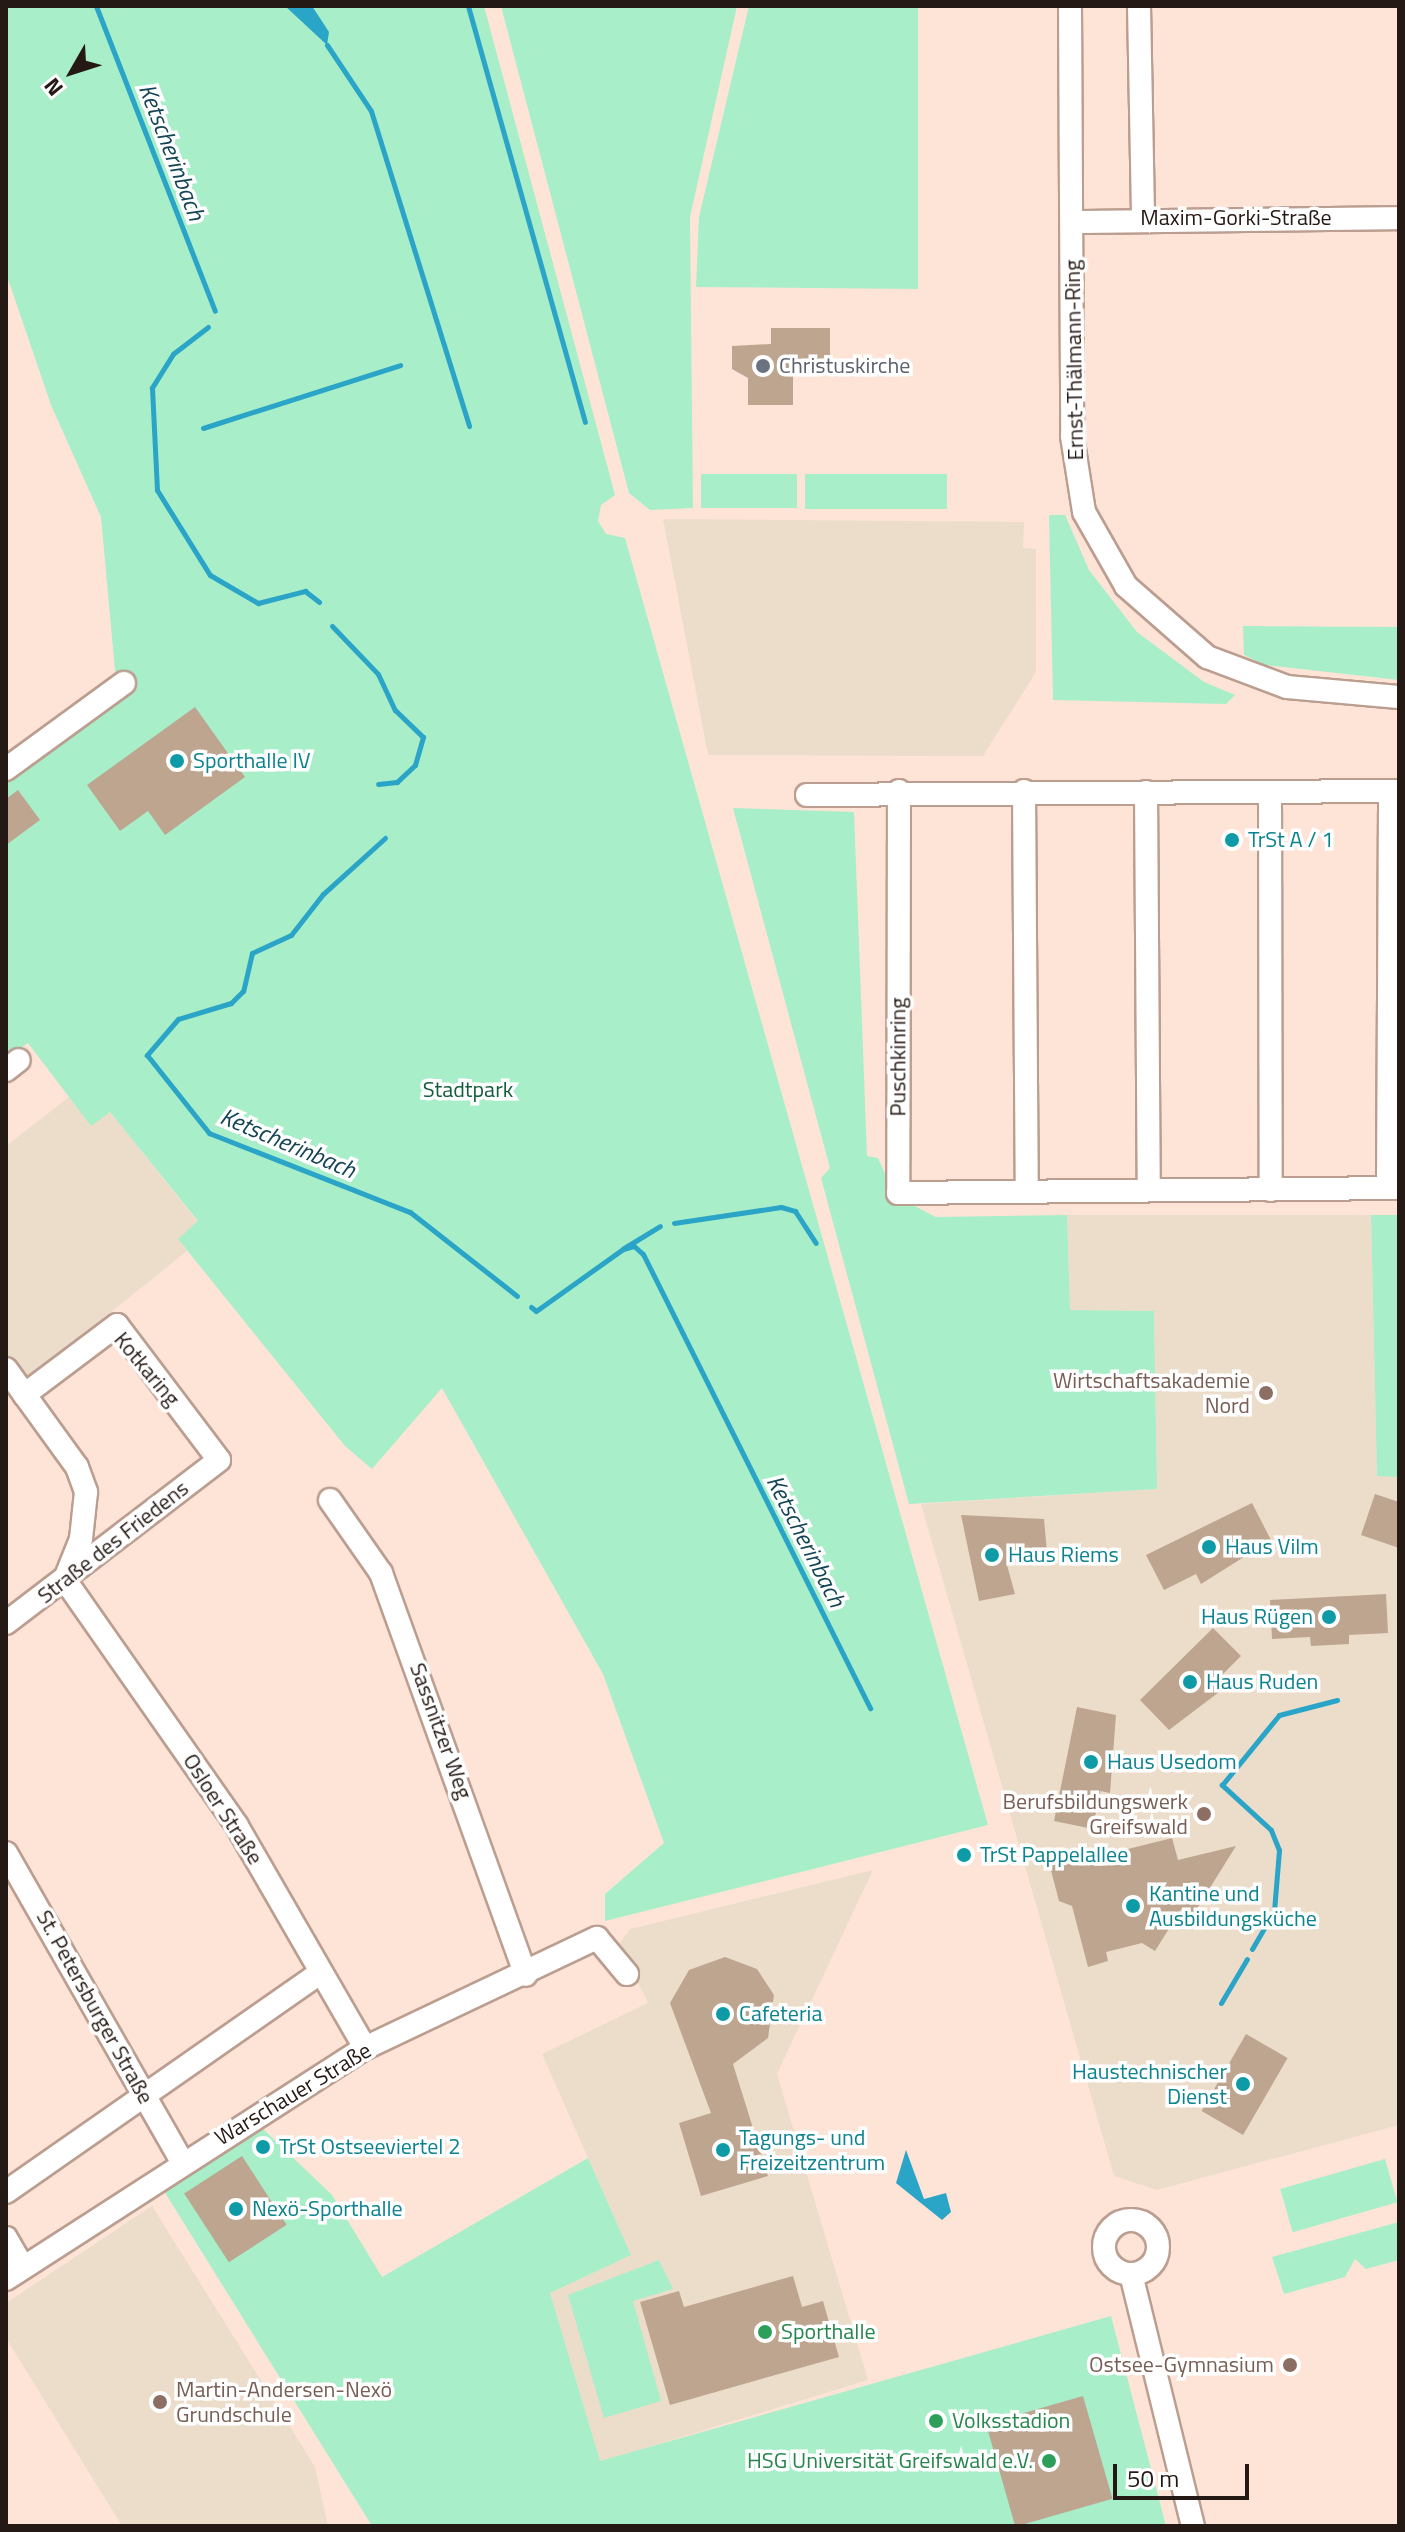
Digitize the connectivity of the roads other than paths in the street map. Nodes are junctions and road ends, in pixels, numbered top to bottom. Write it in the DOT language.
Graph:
graph roads {
  1 [pos="1070,6"];
  2 [pos="1139,6"];
  3 [pos="1143,218"];
  4 [pos="1399,218"];
  5 [pos="1073,222"];
  6 [pos="124,683"];
  7 [pos="1399,697"];
  8 [pos="6,769"];
  9 [pos="899,791"];
  10 [pos="1024,791"];
  11 [pos="1395,791"];
  12 [pos="1146,792"];
  13 [pos="1270,792"];
  14 [pos="807,795"];
  15 [pos="1394,1188"];
  16 [pos="1149,1190"];
  17 [pos="1271,1190"];
  18 [pos="1027,1191"];
  19 [pos="6,1369"];
  20 [pos="24,1395"];
  21 [pos="219,1460"];
  22 [pos="330,1500"];
  23 [pos="65,1580"];
  24 [pos="6,1623"];
  25 [pos="6,1853"];
  26 [pos="321,1972"];
  27 [pos="627,1974"];
  28 [pos="526,1975"];
  29 [pos="365,2048"];
  30 [pos="146,2099"];
  31 [pos="182,2162"];
  32 [pos="6,2192"];
  33 [pos="6,2238"];
  34 [pos="15,2273"];
  35 [pos="1131,2274"];
  36 [pos="1193,2526"];
  1 -- 5 [label="street, Ernst-Thälmann-Ring"];
  2 -- 3 [label="street"];
  3 -- 4 [label="street, Maxim-Gorki-Straße"];
  3 -- 5 [label="street, Maxim-Gorki-Straße"];
  5 -- 7 [label="street, Ernst-Thälmann-Ring"];
  6 -- 8 [label="street"];
  9 -- 10 [label="street, Puschkinring"];
  9 -- 14 [label="street, Puschkinring"];
  9 -- 18 [label="street, Puschkinring"];
  10 -- 12 [label="street, Puschkinring"];
  10 -- 18 [label="street"];
  11 -- 13 [label="street, Puschkinring"];
  11 -- 15 [label="street, Puschkinring"];
  12 -- 13 [label="street, Puschkinring"];
  12 -- 16 [label="street"];
  13 -- 17 [label="street"];
  15 -- 17 [label="street, Puschkinring"];
  16 -- 17 [label="street, Puschkinring"];
  16 -- 18 [label="street, Puschkinring"];
  19 -- 20 [label="street"];
  20 -- 21 [label="street, Kotkaring"];
  20 -- 23 [label="street"];
  21 -- 23 [label="street, Straße des Friedens"];
  22 -- 28 [label="street, Sassnitzer Weg"];
  23 -- 24 [label="street, Straße des Friedens"];
  23 -- 26 [label="street, Osloer Straße"];
  25 -- 30 [label="street, St. Petersburger Straße"];
  26 -- 29 [label="street, Osloer Straße"];
  26 -- 30 [label="street"];
  27 -- 28 [label="street, Warschauer Straße"];
  28 -- 29 [label="street, Warschauer Straße"];
  29 -- 31 [label="street, Warschauer Straße"];
  30 -- 31 [label="street, St. Petersburger Straße"];
  30 -- 32 [label="street"];
  31 -- 34 [label="street, Warschauer Straße"];
  33 -- 34 [label="street"];
  35 -- 36 [label="street"];
}
